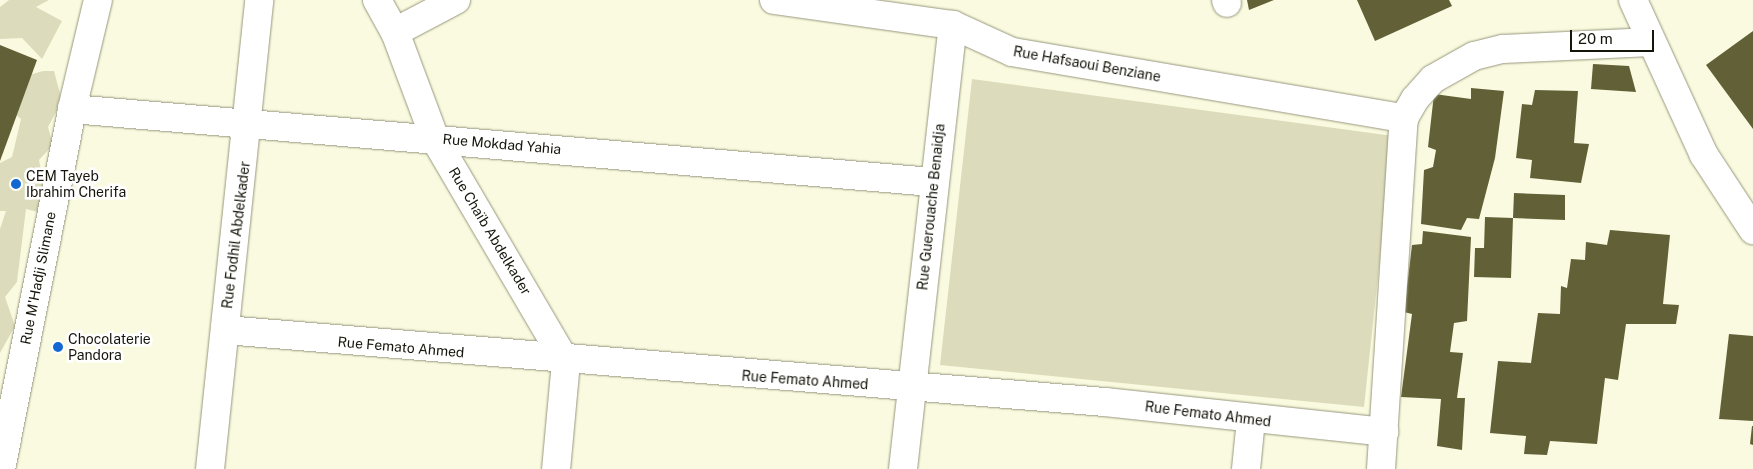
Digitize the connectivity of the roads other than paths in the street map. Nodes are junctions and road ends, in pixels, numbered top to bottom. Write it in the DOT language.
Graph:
graph roads {
  1 [pos="98,0"];
  2 [pos="259,0"];
  3 [pos="377,0"];
  4 [pos="456,0"];
  5 [pos="774,0"];
  6 [pos="1633,0"];
  7 [pos="953,26"];
  8 [pos="395,32"];
  9 [pos="1651,42"];
  10 [pos="72,109"];
  11 [pos="1404,118"];
  12 [pos="249,122"];
  13 [pos="435,138"];
  14 [pos="933,182"];
  15 [pos="1753,230"];
  16 [pos="225,330"];
  17 [pos="566,362"];
  18 [pos="912,389"];
  19 [pos="1251,420"];
  20 [pos="1384,432"];
  21 [pos="1,469"];
  22 [pos="210,469"];
  23 [pos="556,469"];
  24 [pos="903,469"];
  25 [pos="1246,469"];
  26 [pos="1381,469"];
  1 -- 10 [label="street, Rue M'Hadji Slimane"];
  2 -- 12 [label="street, Rue Fodhil Abdelkader"];
  3 -- 8 [label="street, Rue Chaïb Abdelkader"];
  4 -- 8 [label="street"];
  5 -- 7 [label="street, Rue Hafsaoui Benziane"];
  6 -- 9 [label="street"];
  7 -- 11 [label="street, Rue Hafsaoui Benziane"];
  7 -- 14 [label="street, Rue Guerouache Benaidja"];
  8 -- 13 [label="street, Rue Chaïb Abdelkader"];
  9 -- 11 [label="street"];
  9 -- 15 [label="street"];
  10 -- 12 [label="street, Rue Mokdad Yahia"];
  10 -- 21 [label="street, Rue M'Hadji Slimane"];
  11 -- 20 [label="street"];
  12 -- 13 [label="street, Rue Mokdad Yahia"];
  12 -- 16 [label="street, Rue Fodhil Abdelkader"];
  13 -- 14 [label="street, Rue Mokdad Yahia"];
  13 -- 17 [label="street, Rue Chaïb Abdelkader"];
  14 -- 18 [label="street, Rue Guerouache Benaidja"];
  16 -- 17 [label="street, Rue Femato Ahmed"];
  16 -- 22 [label="street, Rue Fodhil Abdelkader"];
  17 -- 18 [label="street, Rue Femato Ahmed"];
  17 -- 23 [label="street"];
  18 -- 19 [label="street, Rue Femato Ahmed"];
  18 -- 24 [label="street, Rue Guerouache Benaidja"];
  19 -- 20 [label="street, Rue Femato Ahmed"];
  19 -- 25 [label="street"];
  20 -- 26 [label="street"];
}
